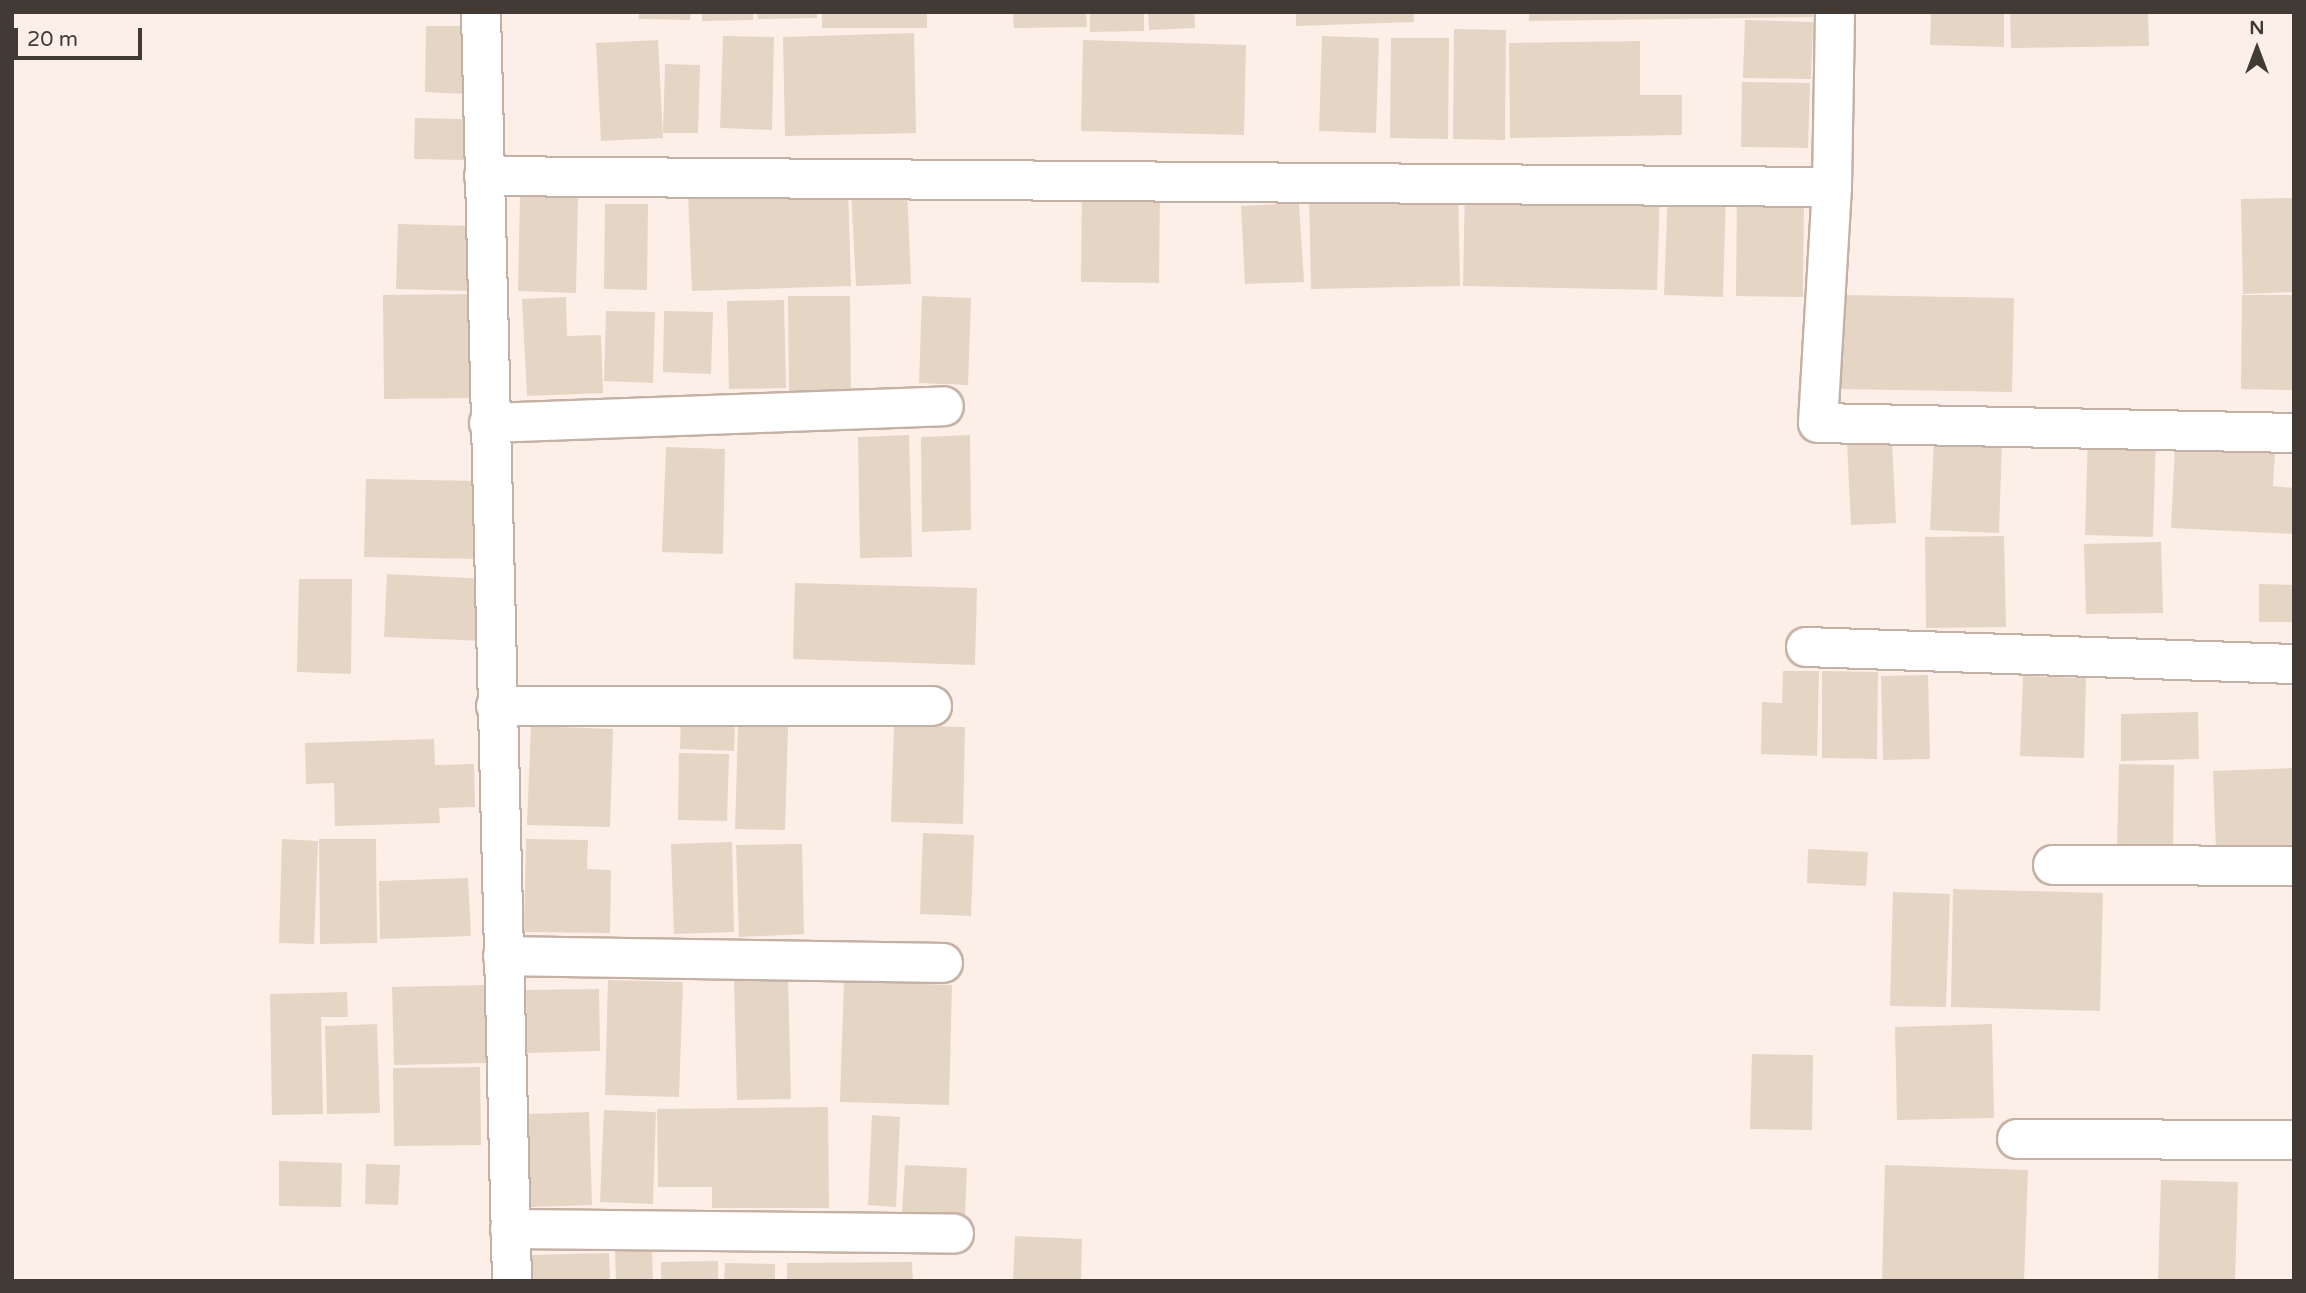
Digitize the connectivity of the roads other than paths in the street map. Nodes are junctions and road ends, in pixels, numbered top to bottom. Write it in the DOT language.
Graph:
graph roads {
  1 [pos="481,12"];
  2 [pos="1835,12"];
  3 [pos="484,176"];
  4 [pos="1832,187"];
  5 [pos="944,405"];
  6 [pos="489,423"];
  7 [pos="2294,433"];
  8 [pos="1806,647"];
  9 [pos="2294,664"];
  10 [pos="496,706"];
  11 [pos="932,706"];
  12 [pos="2053,865"];
  13 [pos="2294,866"];
  14 [pos="503,956"];
  15 [pos="943,963"];
  16 [pos="2017,1139"];
  17 [pos="2294,1140"];
  18 [pos="510,1228"];
  19 [pos="954,1234"];
  20 [pos="512,1281"];
  1 -- 3 [label="street"];
  2 -- 4 [label="street"];
  3 -- 4 [label="street"];
  3 -- 6 [label="street"];
  4 -- 7 [label="street"];
  5 -- 6 [label="street"];
  6 -- 10 [label="street"];
  8 -- 9 [label="street"];
  10 -- 11 [label="street"];
  10 -- 14 [label="street"];
  12 -- 13 [label="street"];
  14 -- 15 [label="street"];
  14 -- 18 [label="street"];
  16 -- 17 [label="street"];
  18 -- 19 [label="street"];
  18 -- 20 [label="street"];
}
